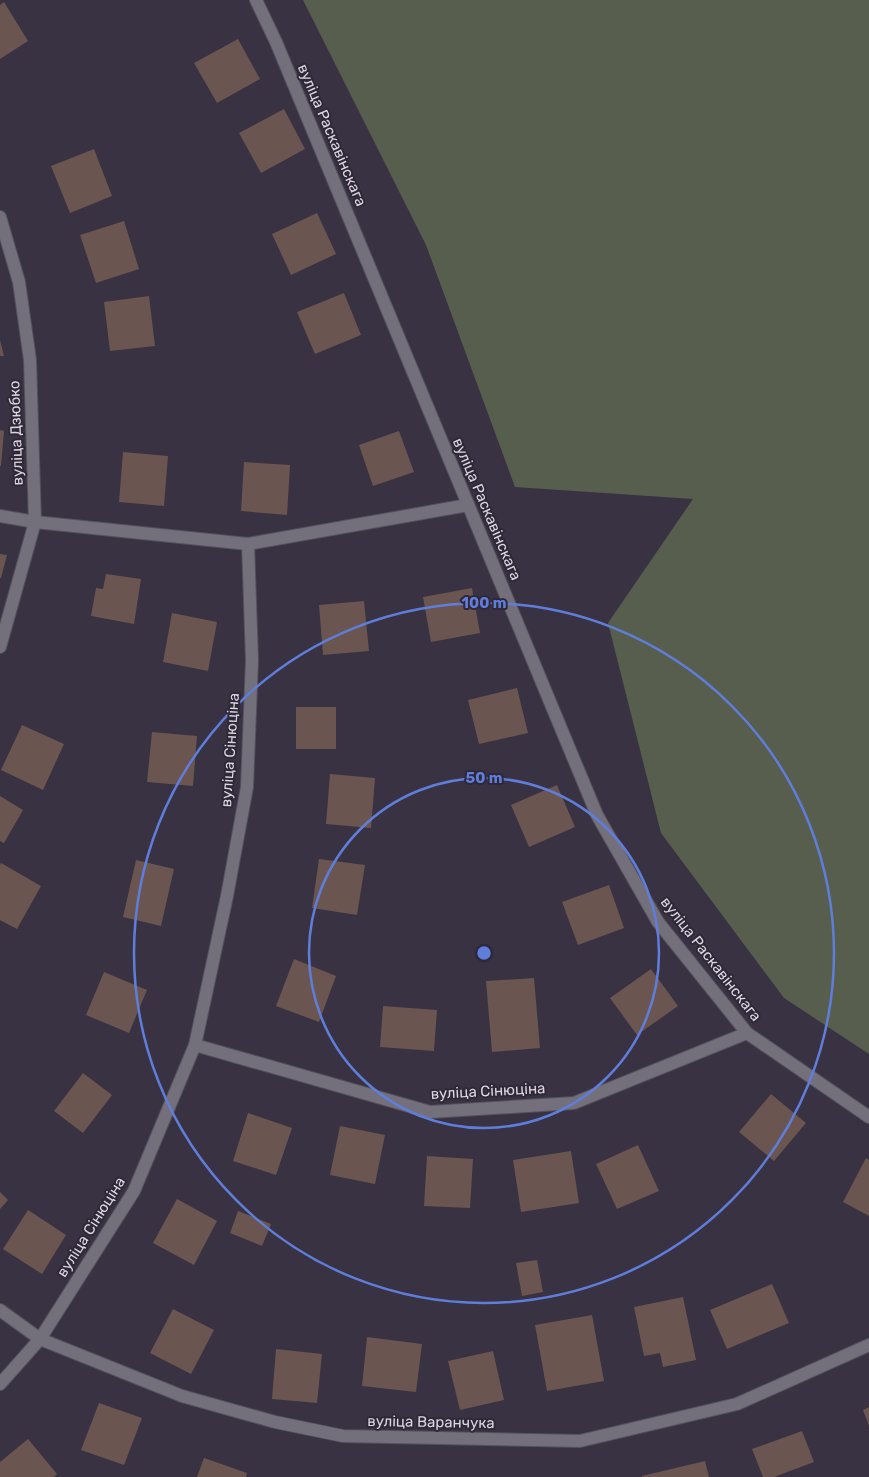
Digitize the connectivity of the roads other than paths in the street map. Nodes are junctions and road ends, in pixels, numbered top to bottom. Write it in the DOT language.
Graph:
graph roads {
  1 [pos="256,0"];
  2 [pos="0,217"];
  3 [pos="468,505"];
  4 [pos="0,516"];
  5 [pos="35,522"];
  6 [pos="248,544"];
  7 [pos="0,647"];
  8 [pos="747,1033"];
  9 [pos="195,1044"];
  10 [pos="869,1117"];
  11 [pos="0,1310"];
  12 [pos="40,1339"];
  13 [pos="869,1345"];
  14 [pos="0,1384"];
  1 -- 3 [label="street, вуліца Раскавінскага"];
  2 -- 5 [label="street, вуліца Дзюбко"];
  3 -- 6 [label="street"];
  3 -- 8 [label="street, вуліца Раскавінскага"];
  4 -- 5 [label="street"];
  5 -- 6 [label="street"];
  5 -- 7 [label="street, вуліца Дзюбко"];
  6 -- 9 [label="street, вуліца Сінюціна"];
  8 -- 9 [label="street, вуліца Сінюціна"];
  8 -- 10 [label="street, вуліца Раскавінскага"];
  9 -- 12 [label="street, вуліца Сінюціна"];
  11 -- 12 [label="street, вуліца Варанчука"];
  12 -- 13 [label="street, вуліца Варанчука"];
  12 -- 14 [label="street, вуліца Сінюціна"];
}
